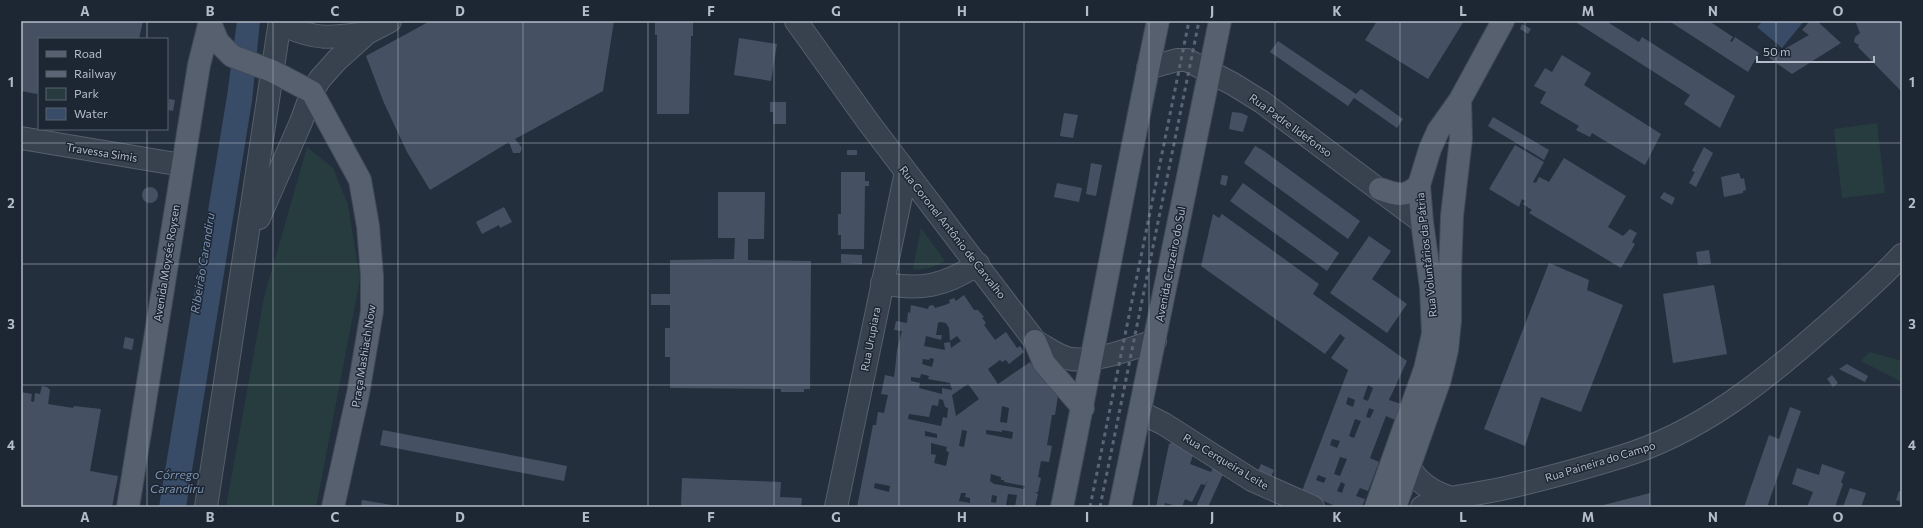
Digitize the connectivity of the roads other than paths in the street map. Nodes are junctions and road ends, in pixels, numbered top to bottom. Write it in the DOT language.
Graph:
graph roads {
  1 [pos="280,21"];
  2 [pos="286,21"];
  3 [pos="390,21"];
  4 [pos="796,21"];
  5 [pos="1158,21"];
  6 [pos="1220,21"];
  7 [pos="1503,21"];
  8 [pos="211,25"];
  9 [pos="367,33"];
  10 [pos="265,68"];
  11 [pos="1148,68"];
  12 [pos="1209,72"];
  13 [pos="312,92"];
  14 [pos="1460,100"];
  15 [pos="21,138"];
  16 [pos="182,165"];
  17 [pos="906,172"];
  18 [pos="1419,185"];
  19 [pos="1380,189"];
  20 [pos="1422,222"];
  21 [pos="246,249"];
  22 [pos="1902,255"];
  23 [pos="978,264"];
  24 [pos="1450,274"];
  25 [pos="882,282"];
  26 [pos="1035,341"];
  27 [pos="1155,341"];
  28 [pos="1092,358"];
  29 [pos="1083,408"];
  30 [pos="1140,412"];
  31 [pos="1409,467"];
  32 [pos="1449,498"];
  33 [pos="128,507"];
  34 [pos="206,507"];
  35 [pos="333,507"];
  36 [pos="836,507"];
  37 [pos="1062,507"];
  38 [pos="1120,507"];
  39 [pos="1312,507"];
  40 [pos="1376,507"];
  41 [pos="1395,507"];
  42 [pos="1422,507"];
  1 -- 10 [label="street"];
  2 -- 9 [label="street"];
  3 -- 9 [label="street"];
  4 -- 17 [label="street, Rua Coronel Antônio de Carvalho"];
  5 -- 11 [label="main road"];
  6 -- 12 [label="main road, Avenida Cruzeiro do Sul"];
  7 -- 14 [label="main road, Rua Voluntários da Pátria"];
  8 -- 10 [label="main road"];
  8 -- 16 [label="main road, Avenida Moysés Roysen"];
  9 -- 13 [label="street"];
  10 -- 13 [label="main road"];
  10 -- 21 [label="street"];
  11 -- 12 [label="street, Rua Padre Ildefonso"];
  11 -- 28 [label="main road"];
  12 -- 19 [label="street, Rua Padre Ildefonso"];
  12 -- 27 [label="main road, Avenida Cruzeiro do Sul"];
  13 -- 21 [label="street"];
  13 -- 35 [label="main road, Praça Mashiach Now"];
  14 -- 18 [label="main road, Rua Voluntários da Pátria"];
  14 -- 24 [label="main road, Rua Voluntários da Pátria"];
  15 -- 16 [label="street, Travessa Simis"];
  16 -- 33 [label="main road, Avenida Moysés Roysen"];
  17 -- 23 [label="street, Rua Coronel Antônio de Carvalho"];
  17 -- 25 [label="street, Rua Urupiara"];
  18 -- 19 [label="main road"];
  18 -- 20 [label="main road, Rua Voluntários da Pátria"];
  19 -- 20 [label="street, Rua Padre Ildefonso"];
  20 -- 24 [label="main road"];
  20 -- 40 [label="main road, Rua Voluntários da Pátria"];
  21 -- 34 [label="street"];
  22 -- 32 [label="street, Rua Paineira do Campo"];
  23 -- 25 [label="street"];
  23 -- 26 [label="street, Rua Coronel Antônio de Carvalho"];
  24 -- 31 [label="main road, Rua Voluntários da Pátria"];
  25 -- 36 [label="street, Rua Urupiara"];
  26 -- 28 [label="street, Rua Coronel Antônio de Carvalho"];
  26 -- 29 [label="main road"];
  27 -- 28 [label="street, Rua Coronel Antônio de Carvalho"];
  27 -- 30 [label="main road, Avenida Cruzeiro do Sul"];
  28 -- 29 [label="main road"];
  29 -- 37 [label="main road"];
  30 -- 38 [label="main road, Avenida Cruzeiro do Sul"];
  30 -- 39 [label="street, Rua Cerqueira Leite"];
  31 -- 32 [label="street"];
  31 -- 41 [label="main road, Rua Voluntários da Pátria"];
  32 -- 42 [label="street, Rua Paineira do Campo"];
}
